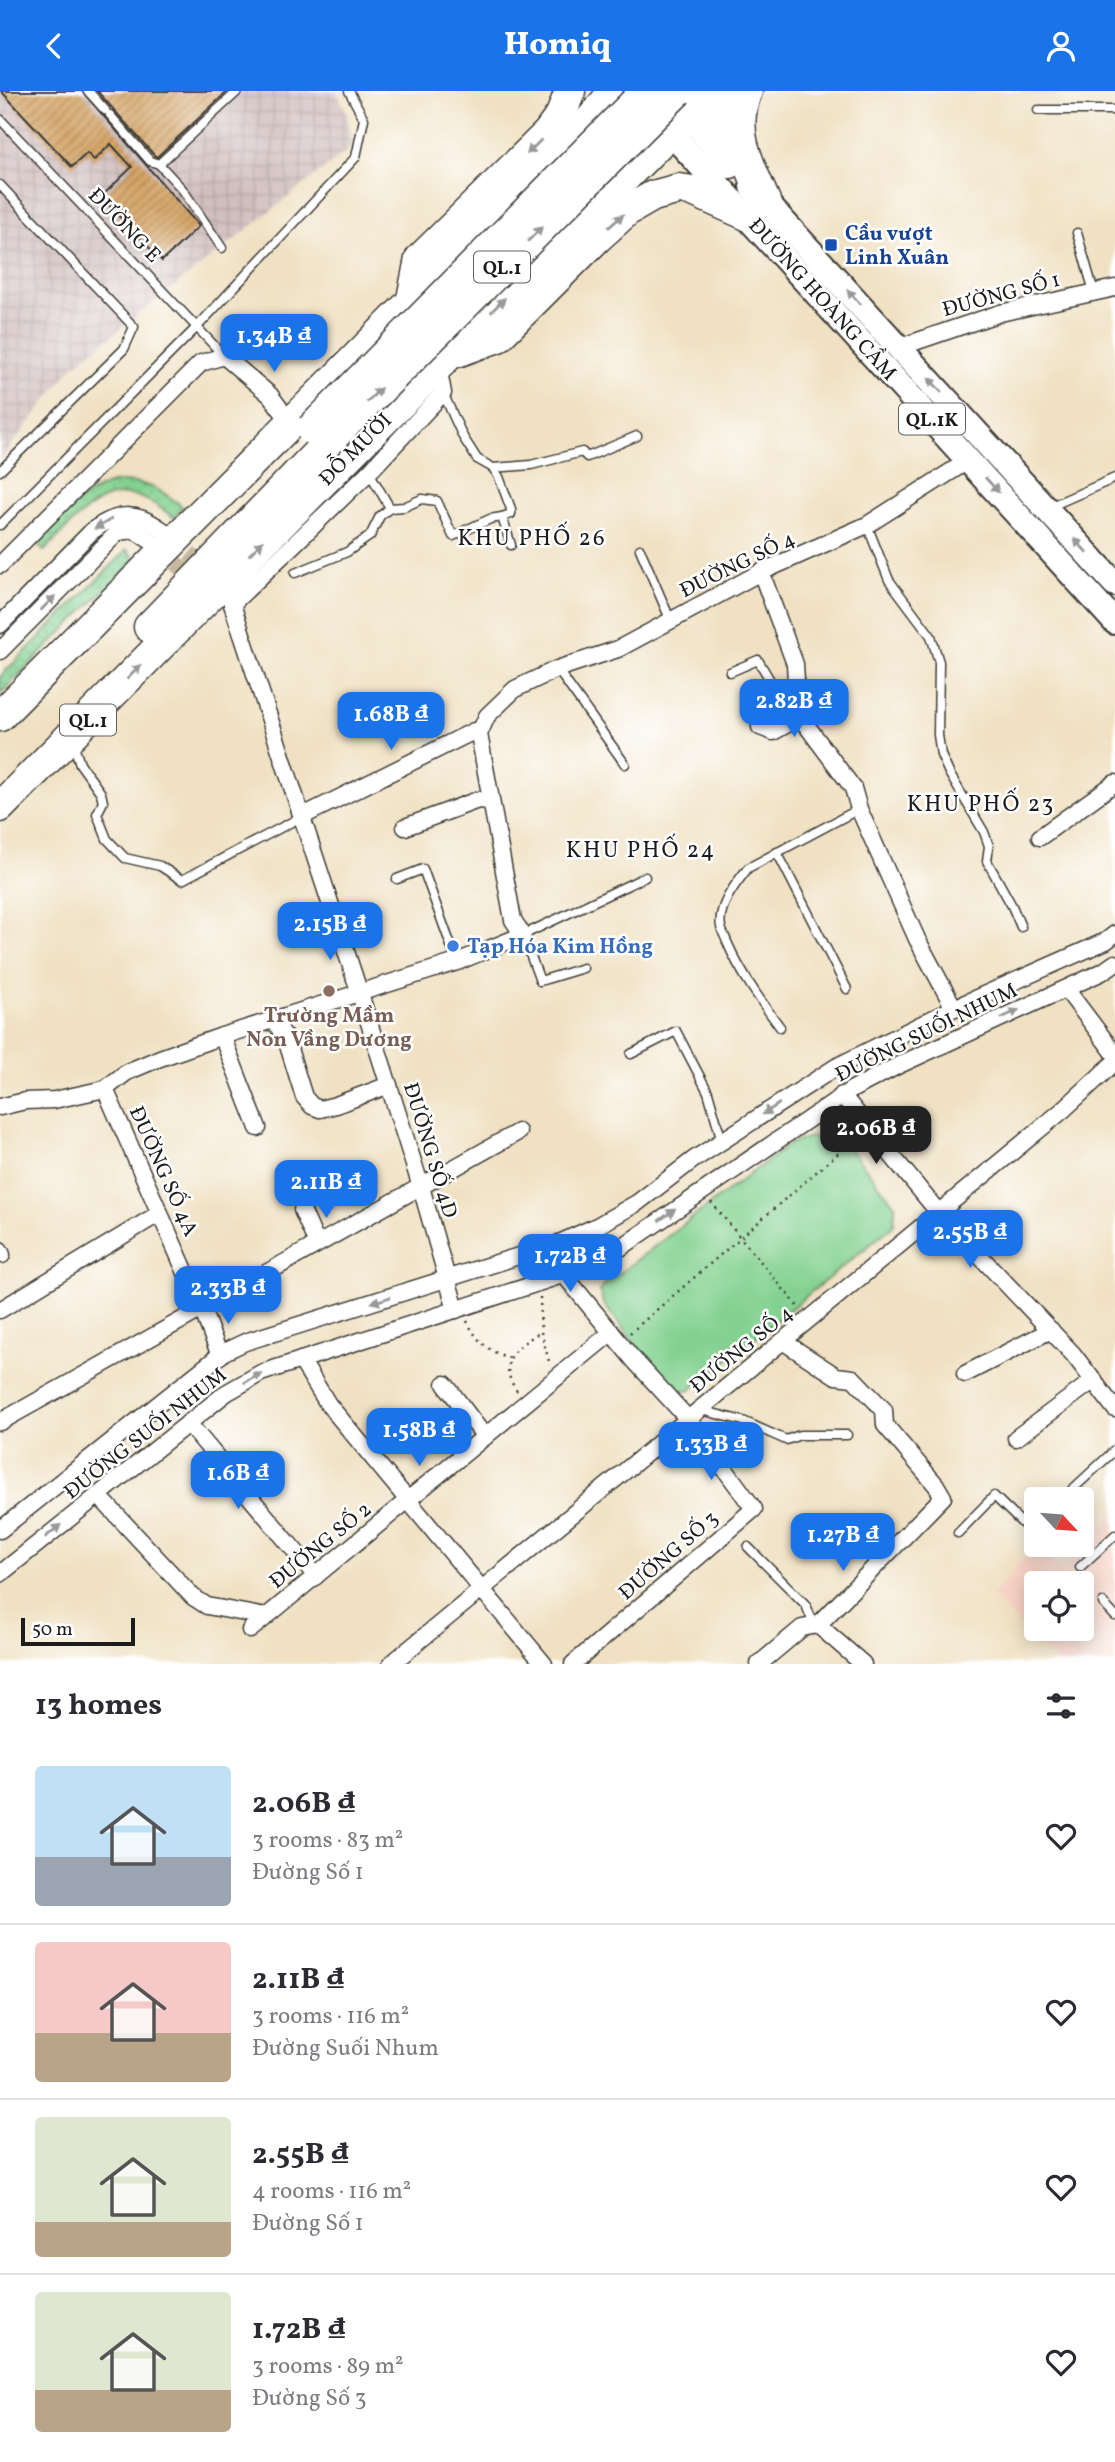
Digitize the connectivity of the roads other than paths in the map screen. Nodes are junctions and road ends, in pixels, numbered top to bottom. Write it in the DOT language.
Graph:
graph roads {
  1 [pos="88,91"];
  2 [pos="238,91"];
  3 [pos="349,91"];
  4 [pos="570,91"];
  5 [pos="581,91"];
  6 [pos="614,91"];
  7 [pos="627,91"];
  8 [pos="646,91"];
  9 [pos="663,91"];
  10 [pos="711,91"];
  11 [pos="721,91"];
  12 [pos="747,91"];
  13 [pos="1038,110"];
  14 [pos="1115,110"];
  15 [pos="678,113"];
  16 [pos="0,119"];
  17 [pos="583,129"];
  18 [pos="159,164"];
  19 [pos="722,171"];
  20 [pos="629,176"];
  21 [pos="0,185"];
  22 [pos="757,209"];
  23 [pos="1077,233"];
  24 [pos="222,247"];
  25 [pos="1115,288"];
  26 [pos="1094,292"];
  27 [pos="412,299"];
  28 [pos="198,326"];
  29 [pos="900,347"];
  30 [pos="224,356"];
  31 [pos="444,371"];
  32 [pos="309,432"];
  33 [pos="370,433"];
  34 [pos="638,436"];
  35 [pos="969,460"];
  36 [pos="493,468"];
  37 [pos="0,471"];
  38 [pos="369,472"];
  39 [pos="1115,478"];
  40 [pos="390,508"];
  41 [pos="1047,509"];
  42 [pos="240,516"];
  43 [pos="502,517"];
  44 [pos="0,525"];
  45 [pos="867,526"];
  46 [pos="511,545"];
  47 [pos="640,549"];
  48 [pos="0,565"];
  49 [pos="761,572"];
  50 [pos="295,573"];
  51 [pos="1115,584"];
  52 [pos="670,619"];
  53 [pos="1115,622"];
  54 [pos="0,625"];
  55 [pos="0,651"];
  56 [pos="556,669"];
  57 [pos="730,673"];
  58 [pos="799,715"];
  59 [pos="0,716"];
  60 [pos="760,727"];
  61 [pos="479,734"];
  62 [pos="0,737"];
  63 [pos="71,737"];
  64 [pos="625,764"];
  65 [pos="0,782"];
  66 [pos="1115,783"];
  67 [pos="491,801"];
  68 [pos="0,807"];
  69 [pos="859,809"];
  70 [pos="301,817"];
  71 [pos="405,827"];
  72 [pos="1040,837"];
  73 [pos="778,852"];
  74 [pos="645,877"];
  75 [pos="397,880"];
  76 [pos="1021,927"];
  77 [pos="1115,934"];
  78 [pos="523,936"];
  79 [pos="457,962"];
  80 [pos="1115,963"];
  81 [pos="583,968"];
  82 [pos="847,989"];
  83 [pos="1066,989"];
  84 [pos="360,993"];
  85 [pos="954,1008"];
  86 [pos="274,1020"];
  87 [pos="780,1027"];
  88 [pos="222,1036"];
  89 [pos="631,1054"];
  90 [pos="1115,1055"];
  91 [pos="1115,1062"];
  92 [pos="389,1085"];
  93 [pos="105,1090"];
  94 [pos="842,1095"];
  95 [pos="0,1107"];
  96 [pos="258,1128"];
  97 [pos="518,1132"];
  98 [pos="722,1141"];
  99 [pos="421,1187"];
  100 [pos="302,1210"];
  101 [pos="160,1213"];
  102 [pos="939,1213"];
  103 [pos="317,1244"];
  104 [pos="565,1276"];
  105 [pos="446,1280"];
  106 [pos="202,1309"];
  107 [pos="459,1309"];
  108 [pos="0,1310"];
  109 [pos="1051,1330"];
  110 [pos="616,1337"];
  111 [pos="784,1342"];
  112 [pos="220,1356"];
  113 [pos="301,1360"];
  114 [pos="965,1374"];
  115 [pos="1094,1380"];
  116 [pos="445,1384"];
  117 [pos="1115,1409"];
  118 [pos="695,1415"];
  119 [pos="0,1422"];
  120 [pos="188,1423"];
  121 [pos="847,1435"];
  122 [pos="485,1437"];
  123 [pos="1016,1438"];
  124 [pos="1115,1450"];
  125 [pos="1075,1487"];
  126 [pos="98,1495"];
  127 [pos="408,1500"];
  128 [pos="1024,1525"];
  129 [pos="0,1530"];
  130 [pos="958,1533"];
  131 [pos="1115,1535"];
  132 [pos="748,1547"];
  133 [pos="1080,1567"];
  134 [pos="0,1574"];
  135 [pos="317,1576"];
  136 [pos="482,1590"];
  137 [pos="1103,1603"];
  138 [pos="1115,1616"];
  139 [pos="266,1617"];
  140 [pos="816,1625"];
  141 [pos="250,1630"];
  142 [pos="765,1662"];
  143 [pos="391,1664"];
  144 [pos="544,1664"];
  145 [pos="573,1664"];
  146 [pos="863,1664"];
  1 -- 18 [label="lane"];
  2 -- 18 [label="lane"];
  3 -- 28 [label="lane"];
  4 -- 27 [label="highway, one-way"];
  5 -- 17 [label="highway"];
  6 -- 17 [label="highway, QL.1"];
  7 -- 15 [label="highway"];
  8 -- 32 [label="highway, QL.1, bridge"];
  9 -- 15 [label="highway"];
  10 -- 15 [label="highway, ĐỖ MƯỜI / QL.1"];
  11 -- 19 [label="highway"];
  12 -- 22 [label="highway"];
  13 -- 14 [label="lane"];
  15 -- 19 [label="main road, ĐƯỜNG HOÀNG CẦM / QL.1K"];
  15 -- 20 [label="highway, ĐỖ MƯỜI / QL.1"];
  32 -- 15 [label="highway, QL.1, one-way, bridge"];
  16 -- 28 [label="lane, ĐƯỜNG E"];
  17 -- 20 [label="highway"];
  17 -- 27 [label="highway, QL.1"];
  18 -- 24 [label="lane"];
  19 -- 20 [label="highway"];
  19 -- 22 [label="main road, ĐƯỜNG HOÀNG CẦM / QL.1K"];
  31 -- 20 [label="highway, ĐỖ MƯỜI / QL.1, one-way"];
  21 -- 37 [label="lane"];
  29 -- 22 [label="main road, ĐƯỜNG HOÀNG CẦM / QL.1K, one-way"];
  31 -- 22 [label="highway, one-way"];
  22 -- 35 [label="main road, ĐƯỜNG HOÀNG CẦM / QL.1K"];
  23 -- 26 [label="lane"];
  25 -- 26 [label="street, ĐƯỜNG SỐ 1"];
  26 -- 29 [label="street, ĐƯỜNG SỐ 1"];
  27 -- 32 [label="highway, QL.1"];
  28 -- 30 [label="lane, ĐƯỜNG E"];
  28 -- 44 [label="lane"];
  41 -- 29 [label="main road, ĐƯỜNG HOÀNG CẦM / QL.1K, one-way"];
  30 -- 32 [label="street"];
  30 -- 48 [label="street"];
  31 -- 33 [label="highway, ĐỖ MƯỜI / QL.1"];
  31 -- 36 [label="lane"];
  31 -- 38 [label="street"];
  32 -- 42 [label="highway, QL.1"];
  32 -- 59 [label="highway, QL.1"];
  33 -- 42 [label="highway"];
  63 -- 33 [label="highway, ĐỖ MƯỜI / QL.1, one-way"];
  34 -- 36 [label="lane"];
  35 -- 45 [label="street, ĐƯỜNG SỐ 4"];
  35 -- 53 [label="main road, ĐƯỜNG HOÀNG CẦM / QL.1K, one-way"];
  36 -- 43 [label="lane"];
  38 -- 40 [label="lane"];
  38 -- 70 [label="street, ĐƯỜNG SỐ 4D"];
  39 -- 41 [label="lane"];
  40 -- 43 [label="lane"];
  40 -- 50 [label="lane"];
  51 -- 41 [label="main road, ĐƯỜNG HOÀNG CẦM / QL.1K, one-way"];
  42 -- 62 [label="highway, QL.1"];
  42 -- 65 [label="highway, QL.1"];
  43 -- 46 [label="lane"];
  45 -- 49 [label="street, ĐƯỜNG SỐ 4"];
  45 -- 76 [label="lane"];
  47 -- 52 [label="lane"];
  49 -- 52 [label="street, ĐƯỜNG SỐ 4"];
  49 -- 58 [label="street"];
  52 -- 56 [label="street, ĐƯỜNG SỐ 4"];
  55 -- 54 [label="street, one-way"];
  56 -- 61 [label="street, ĐƯỜNG SỐ 4"];
  56 -- 64 [label="lane"];
  57 -- 58 [label="lane"];
  58 -- 60 [label="street"];
  58 -- 69 [label="street"];
  61 -- 67 [label="street"];
  61 -- 70 [label="street"];
  63 -- 68 [label="highway, ĐỖ MƯỜI / QL.1"];
  63 -- 70 [label="lane"];
  66 -- 72 [label="street"];
  67 -- 71 [label="street"];
  67 -- 78 [label="street"];
  69 -- 73 [label="lane"];
  69 -- 85 [label="street"];
  70 -- 84 [label="street, ĐƯỜNG SỐ 4D"];
  73 -- 82 [label="lane"];
  73 -- 87 [label="lane"];
  74 -- 78 [label="lane"];
  75 -- 79 [label="lane"];
  77 -- 85 [label="street, ĐƯỜNG SUỐI NHUM"];
  78 -- 79 [label="street"];
  78 -- 81 [label="lane"];
  79 -- 84 [label="street"];
  80 -- 83 [label="street, ĐƯỜNG SUỐI NHUM"];
  83 -- 90 [label="street"];
  94 -- 83 [label="street, ĐƯỜNG SUỐI NHUM, one-way"];
  84 -- 86 [label="street"];
  84 -- 92 [label="street, ĐƯỜNG SỐ 4D"];
  85 -- 98 [label="street, ĐƯỜNG SUỐI NHUM, one-way"];
  86 -- 88 [label="street"];
  86 -- 92 [label="street"];
  88 -- 93 [label="street"];
  88 -- 96 [label="street"];
  89 -- 98 [label="lane"];
  91 -- 102 [label="street, ĐƯỜNG SỐ 4"];
  92 -- 99 [label="street, ĐƯỜNG SỐ 4D"];
  93 -- 95 [label="street"];
  93 -- 101 [label="street, ĐƯỜNG SỐ 4A"];
  94 -- 102 [label="street"];
  104 -- 94 [label="street, ĐƯỜNG SUỐI NHUM, one-way"];
  97 -- 99 [label="street"];
  98 -- 105 [label="street, ĐƯỜNG SUỐI NHUM"];
  99 -- 103 [label="street"];
  99 -- 105 [label="street, ĐƯỜNG SỐ 4D"];
  100 -- 103 [label="street"];
  101 -- 106 [label="street, ĐƯỜNG SỐ 4A"];
  101 -- 108 [label="street"];
  102 -- 109 [label="street"];
  102 -- 111 [label="street, ĐƯỜNG SỐ 4"];
  103 -- 106 [label="street"];
  104 -- 107 [label="street, ĐƯỜNG SUỐI NHUM"];
  104 -- 110 [label="street, ĐƯỜNG SỐ 3"];
  105 -- 107 [label="street, ĐƯỜNG SỐ 4D"];
  105 -- 112 [label="street, ĐƯỜNG SUỐI NHUM, one-way"];
  106 -- 112 [label="street, ĐƯỜNG SỐ 4A"];
  106 -- 119 [label="street"];
  107 -- 113 [label="street, ĐƯỜNG SUỐI NHUM"];
  109 -- 114 [label="street"];
  109 -- 115 [label="street"];
  110 -- 118 [label="street, ĐƯỜNG SỐ 3"];
  110 -- 122 [label="street, ĐƯỜNG SỐ 2"];
  111 -- 118 [label="street, ĐƯỜNG SỐ 4"];
  111 -- 140 [label="street"];
  112 -- 129 [label="street, ĐƯỜNG SUỐI NHUM"];
  120 -- 113 [label="street, ĐƯỜNG SUỐI NHUM, one-way"];
  113 -- 127 [label="street"];
  115 -- 117 [label="street"];
  115 -- 123 [label="street"];
  116 -- 122 [label="street"];
  118 -- 121 [label="lane"];
  118 -- 136 [label="street, ĐƯỜNG SỐ 4"];
  118 -- 145 [label="street, ĐƯỜNG SỐ 3"];
  120 -- 126 [label="street, ĐƯỜNG SUỐI NHUM"];
  120 -- 135 [label="street"];
  122 -- 127 [label="street, ĐƯỜNG SỐ 2"];
  124 -- 125 [label="lane"];
  134 -- 126 [label="street, ĐƯỜNG SUỐI NHUM, one-way"];
  126 -- 139 [label="street"];
  127 -- 135 [label="street, ĐƯỜNG SỐ 2"];
  127 -- 136 [label="street"];
  128 -- 130 [label="lane"];
  131 -- 133 [label="lane"];
  132 -- 140 [label="lane"];
  135 -- 139 [label="street, ĐƯỜNG SỐ 2"];
  136 -- 143 [label="street, ĐƯỜNG SỐ 4"];
  136 -- 144 [label="street"];
  137 -- 138 [label="lane"];
  139 -- 141 [label="street, ĐƯỜNG SỐ 2"];
  140 -- 142 [label="street"];
  140 -- 146 [label="street"];
}
